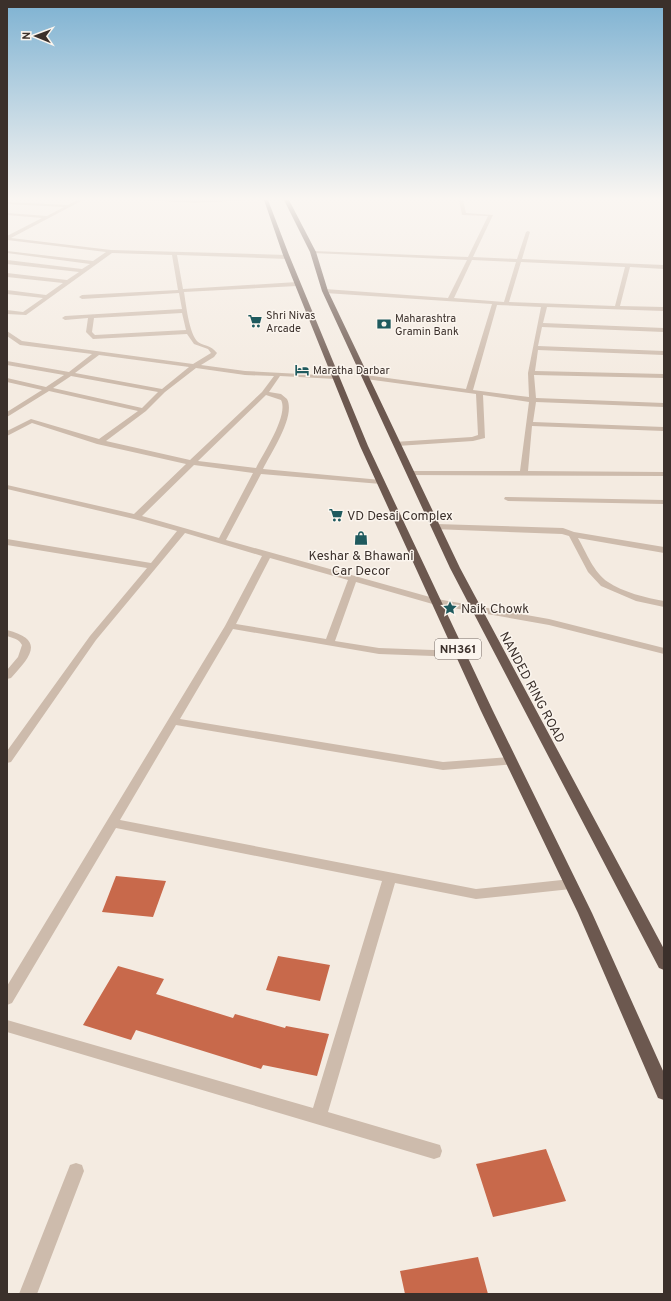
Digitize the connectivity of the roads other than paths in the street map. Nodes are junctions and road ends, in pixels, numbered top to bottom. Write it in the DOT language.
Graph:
graph roads {
  1 [pos="469,260"];
  2 [pos="76,261"];
  3 [pos="97,261"];
  4 [pos="175,261"];
  5 [pos="288,261"];
  6 [pos="316,261"];
  7 [pos="486,261"];
  8 [pos="7,262"];
  9 [pos="518,262"];
  10 [pos="94,263"];
  11 [pos="628,266"];
  12 [pos="664,267"];
  13 [pos="83,271"];
  14 [pos="7,275"];
  15 [pos="68,282"];
  16 [pos="297,284"];
  17 [pos="181,291"];
  18 [pos="325,291"];
  19 [pos="7,292"];
  20 [pos="48,297"];
  21 [pos="82,297"];
  22 [pos="450,300"];
  23 [pos="495,303"];
  24 [pos="506,304"];
  25 [pos="544,306"];
  26 [pos="617,308"];
  27 [pos="664,309"];
  28 [pos="185,311"];
  29 [pos="7,312"];
  30 [pos="91,316"];
  31 [pos="65,318"];
  32 [pos="540,325"];
  33 [pos="664,330"];
  34 [pos="189,332"];
  35 [pos="7,333"];
  36 [pos="535,348"];
  37 [pos="98,353"];
  38 [pos="664,353"];
  39 [pos="7,364"];
  40 [pos="195,366"];
  41 [pos="531,374"];
  42 [pos="70,375"];
  43 [pos="278,375"];
  44 [pos="664,376"];
  45 [pos="336,377"];
  46 [pos="366,377"];
  47 [pos="7,380"];
  48 [pos="47,390"];
  49 [pos="164,391"];
  50 [pos="469,391"];
  51 [pos="479,392"];
  52 [pos="264,393"];
  53 [pos="533,400"];
  54 [pos="664,405"];
  55 [pos="144,410"];
  56 [pos="7,416"];
  57 [pos="30,421"];
  58 [pos="529,424"];
  59 [pos="664,429"];
  60 [pos="7,434"];
  61 [pos="100,442"];
  62 [pos="397,444"];
  63 [pos="192,463"];
  64 [pos="258,471"];
  65 [pos="411,473"];
  66 [pos="524,473"];
  67 [pos="664,474"];
  68 [pos="381,482"];
  69 [pos="7,487"];
  70 [pos="508,499"];
  71 [pos="664,502"];
  72 [pos="136,517"];
  73 [pos="436,527"];
  74 [pos="183,530"];
  75 [pos="572,534"];
  76 [pos="7,542"];
  77 [pos="221,542"];
  78 [pos="664,550"];
  79 [pos="267,555"];
  80 [pos="152,566"];
  81 [pos="353,579"];
  82 [pos="436,602"];
  83 [pos="664,604"];
  84 [pos="477,609"];
  85 [pos="230,626"];
  86 [pos="7,633"];
  87 [pos="329,643"];
  88 [pos="664,651"];
  89 [pos="460,654"];
  90 [pos="7,676"];
  91 [pos="174,721"];
  92 [pos="7,759"];
  93 [pos="511,762"];
  94 [pos="114,823"];
  95 [pos="390,877"];
  96 [pos="571,884"];
  97 [pos="664,964"];
  98 [pos="7,1000"];
  99 [pos="7,1026"];
  100 [pos="664,1092"];
  101 [pos="320,1116"];
  102 [pos="434,1151"];
  103 [pos="76,1171"];
  104 [pos="28,1294"];
  1 -- 22 [label="street"];
  2 -- 10 [label="street"];
  3 -- 10 [label="street"];
  4 -- 17 [label="street"];
  5 -- 16 [label="highway, NH361"];
  6 -- 18 [label="highway, NANDED RING ROAD / NH361"];
  7 -- 9 [label="street"];
  8 -- 13 [label="street"];
  9 -- 11 [label="street"];
  9 -- 24 [label="street"];
  10 -- 13 [label="street"];
  11 -- 12 [label="street"];
  11 -- 26 [label="street"];
  13 -- 15 [label="street"];
  14 -- 15 [label="street"];
  15 -- 20 [label="street"];
  16 -- 17 [label="street"];
  16 -- 45 [label="highway, NH361"];
  17 -- 21 [label="street"];
  17 -- 28 [label="street"];
  18 -- 22 [label="street"];
  18 -- 46 [label="highway, NANDED RING ROAD / NH361"];
  19 -- 20 [label="street"];
  20 -- 29 [label="street"];
  22 -- 23 [label="street"];
  23 -- 24 [label="street"];
  23 -- 50 [label="street"];
  24 -- 25 [label="street"];
  25 -- 26 [label="street"];
  25 -- 32 [label="street"];
  26 -- 27 [label="street"];
  28 -- 30 [label="street"];
  28 -- 34 [label="street"];
  30 -- 31 [label="street"];
  30 -- 34 [label="street"];
  32 -- 33 [label="street"];
  32 -- 36 [label="street"];
  34 -- 40 [label="street"];
  35 -- 37 [label="street"];
  36 -- 38 [label="street"];
  36 -- 41 [label="street"];
  37 -- 40 [label="street"];
  37 -- 42 [label="street"];
  39 -- 42 [label="street"];
  40 -- 43 [label="street"];
  40 -- 49 [label="street"];
  41 -- 44 [label="street"];
  41 -- 53 [label="street"];
  42 -- 48 [label="street"];
  42 -- 49 [label="street"];
  43 -- 45 [label="street"];
  43 -- 52 [label="street"];
  45 -- 68 [label="highway, NH361"];
  46 -- 50 [label="street"];
  46 -- 62 [label="highway, NANDED RING ROAD / NH361"];
  47 -- 48 [label="street"];
  48 -- 55 [label="street"];
  48 -- 56 [label="street"];
  49 -- 55 [label="street"];
  50 -- 51 [label="street"];
  51 -- 53 [label="street"];
  51 -- 62 [label="street"];
  52 -- 63 [label="street"];
  52 -- 64 [label="street"];
  53 -- 54 [label="street"];
  53 -- 58 [label="street"];
  55 -- 61 [label="street"];
  56 -- 57 [label="street"];
  57 -- 60 [label="street"];
  57 -- 61 [label="street"];
  58 -- 59 [label="street"];
  58 -- 66 [label="street"];
  61 -- 63 [label="street"];
  62 -- 65 [label="highway, NANDED RING ROAD / NH361"];
  63 -- 64 [label="street"];
  63 -- 72 [label="street"];
  64 -- 68 [label="street"];
  64 -- 77 [label="street"];
  65 -- 66 [label="street"];
  65 -- 73 [label="highway, NANDED RING ROAD / NH361"];
  66 -- 67 [label="street"];
  68 -- 82 [label="highway, NH361"];
  69 -- 72 [label="street"];
  70 -- 71 [label="street"];
  72 -- 74 [label="street"];
  73 -- 75 [label="street"];
  73 -- 84 [label="highway, NANDED RING ROAD / NH361"];
  74 -- 77 [label="street"];
  74 -- 80 [label="street"];
  75 -- 78 [label="street"];
  75 -- 83 [label="street"];
  76 -- 80 [label="street"];
  77 -- 79 [label="street"];
  79 -- 81 [label="street"];
  79 -- 85 [label="street"];
  80 -- 92 [label="street"];
  81 -- 82 [label="street"];
  81 -- 87 [label="street"];
  82 -- 84 [label="street"];
  82 -- 89 [label="highway, NH361"];
  84 -- 88 [label="street"];
  84 -- 97 [label="highway, NANDED RING ROAD / NH361"];
  85 -- 87 [label="street"];
  85 -- 91 [label="street"];
  86 -- 90 [label="street"];
  87 -- 89 [label="street"];
  89 -- 93 [label="highway, NH361"];
  91 -- 93 [label="street"];
  91 -- 94 [label="street"];
  93 -- 96 [label="highway, NH361"];
  94 -- 95 [label="street"];
  94 -- 98 [label="street"];
  95 -- 96 [label="street"];
  95 -- 101 [label="street"];
  96 -- 100 [label="highway, NH361"];
  99 -- 101 [label="street"];
  101 -- 102 [label="street"];
  103 -- 104 [label="street"];
}
